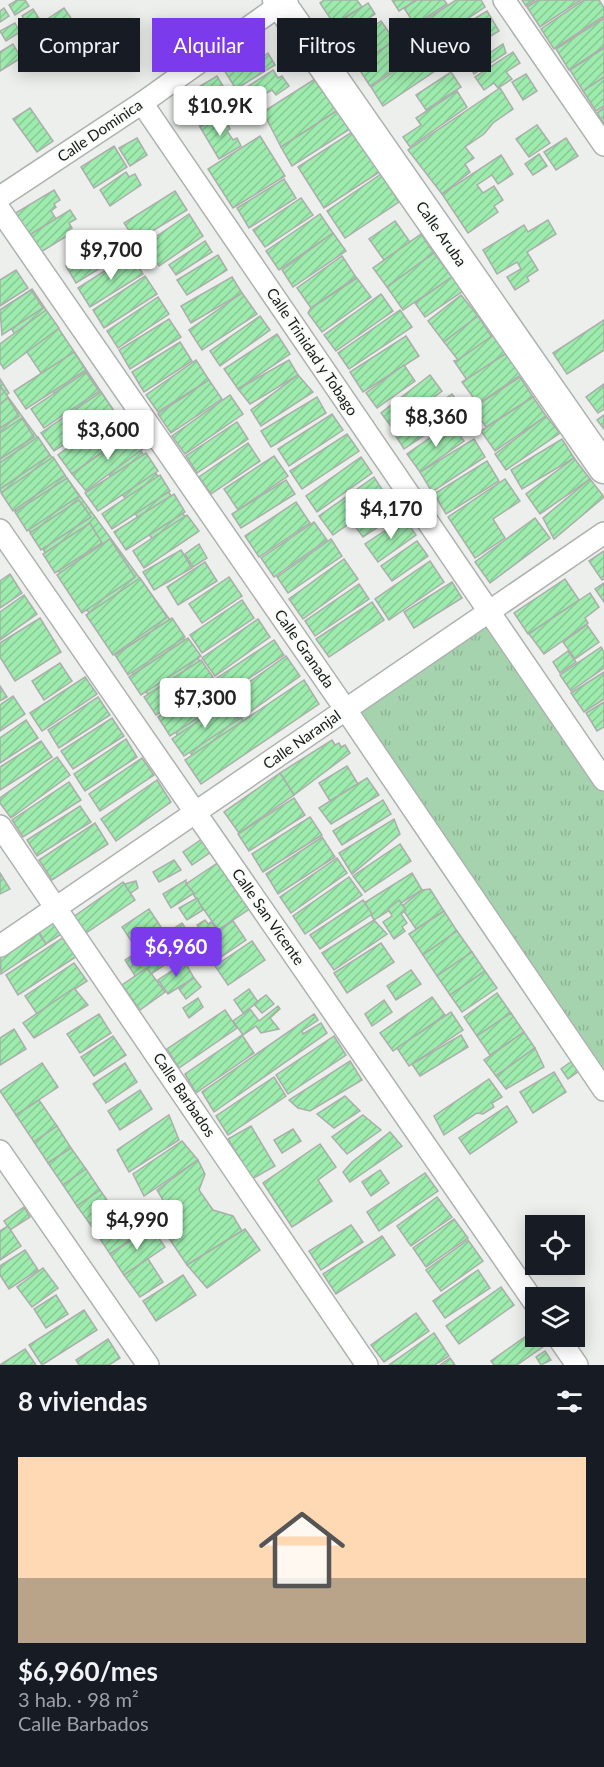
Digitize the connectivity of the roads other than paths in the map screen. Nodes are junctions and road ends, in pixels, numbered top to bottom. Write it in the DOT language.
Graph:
graph roads {
  1 [pos="504,0"];
  2 [pos="282,1"];
  3 [pos="142,103"];
  4 [pos="604,145"];
  5 [pos="0,197"];
  6 [pos="0,210"];
  7 [pos="604,468"];
  8 [pos="0,530"];
  9 [pos="604,533"];
  10 [pos="487,611"];
  11 [pos="346,710"];
  12 [pos="604,780"];
  13 [pos="196,813"];
  14 [pos="0,826"];
  15 [pos="57,907"];
  16 [pos="0,946"];
  17 [pos="604,1090"];
  18 [pos="0,1151"];
  19 [pos="525,1289"];
  20 [pos="565,1347"];
  21 [pos="148,1365"];
  22 [pos="368,1365"];
  23 [pos="577,1365"];
  1 -- 4 [label="street"];
  2 -- 3 [label="street, Calle Dominica"];
  2 -- 7 [label="street, Calle Aruba"];
  3 -- 5 [label="street, Calle Dominica"];
  3 -- 10 [label="street, Calle Trinidad y Tobago"];
  6 -- 11 [label="street, Calle Granada"];
  8 -- 13 [label="street, Calle San Vicente"];
  9 -- 10 [label="street, Calle Naranjal"];
  10 -- 11 [label="street, Calle Naranjal"];
  10 -- 12 [label="street, Calle Trinidad y Tobago"];
  11 -- 13 [label="street, Calle Naranjal"];
  11 -- 17 [label="street, Calle Granada"];
  13 -- 15 [label="street, Calle Naranjal"];
  13 -- 19 [label="street, Calle San Vicente"];
  14 -- 15 [label="street, Calle Barbados"];
  15 -- 16 [label="street, Calle Naranjal"];
  15 -- 22 [label="street, Calle Barbados"];
  18 -- 21 [label="street"];
  20 -- 23 [label="street"];
}
